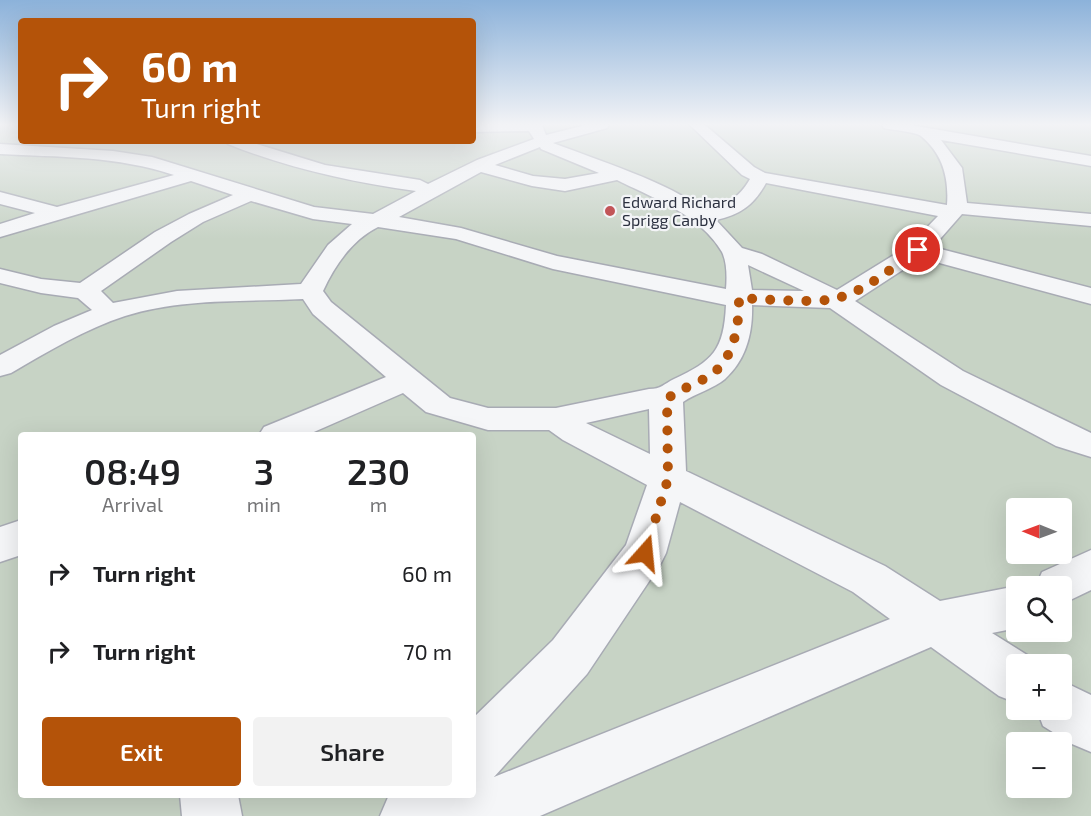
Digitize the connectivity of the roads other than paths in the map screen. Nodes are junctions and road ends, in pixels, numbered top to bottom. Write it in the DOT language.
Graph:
graph roads {
  1 [pos="155,163"];
  2 [pos="294,163"];
  3 [pos="485,163"];
  4 [pos="587,163"];
  5 [pos="739,163"];
  6 [pos="951,163"];
  7 [pos="480,166"];
  8 [pos="618,175"];
  9 [pos="190,176"];
  10 [pos="760,177"];
  11 [pos="428,188"];
  12 [pos="250,195"];
  13 [pos="0,198"];
  14 [pos="954,210"];
  15 [pos="57,213"];
  16 [pos="700,218"];
  17 [pos="1091,220"];
  18 [pos="372,221"];
  19 [pos="0,231"];
  20 [pos="918,250"];
  21 [pos="734,253"];
  22 [pos="0,276"];
  23 [pos="310,291"];
  24 [pos="1091,296"];
  25 [pos="739,298"];
  26 [pos="835,300"];
  27 [pos="97,305"];
  28 [pos="0,367"];
  29 [pos="408,379"];
  30 [pos="667,399"];
  31 [pos="556,418"];
  32 [pos="283,432"];
  33 [pos="1091,445"];
  34 [pos="668,479"];
  35 [pos="18,538"];
  36 [pos="0,545"];
  37 [pos="1091,570"];
  38 [pos="1072,579"];
  39 [pos="1006,609"];
  40 [pos="932,624"];
  41 [pos="1006,671"];
  42 [pos="1072,713"];
  43 [pos="1091,725"];
  44 [pos="476,755"];
  45 [pos="209,798"];
  46 [pos="430,798"];
  47 [pos="212,816"];
  48 [pos="410,816"];
  49 [pos="470,816"];
  1 -- 9 [label="lane"];
  2 -- 11 [label="lane"];
  3 -- 7 [label="lane"];
  4 -- 8 [label="lane"];
  5 -- 10 [label="lane"];
  6 -- 14 [label="lane"];
  7 -- 8 [label="lane"];
  7 -- 11 [label="lane"];
  8 -- 16 [label="lane"];
  9 -- 12 [label="lane"];
  9 -- 15 [label="lane"];
  10 -- 14 [label="lane"];
  10 -- 16 [label="lane"];
  11 -- 18 [label="lane"];
  12 -- 18 [label="lane"];
  12 -- 27 [label="lane"];
  13 -- 15 [label="lane"];
  14 -- 17 [label="lane"];
  14 -- 20 [label="lane"];
  15 -- 19 [label="lane"];
  16 -- 21 [label="lane"];
  18 -- 23 [label="lane"];
  18 -- 25 [label="lane"];
  20 -- 24 [label="lane"];
  20 -- 26 [label="lane"];
  21 -- 25 [label="lane"];
  21 -- 26 [label="lane"];
  22 -- 27 [label="lane"];
  23 -- 27 [label="lane"];
  23 -- 29 [label="lane"];
  25 -- 26 [label="lane"];
  25 -- 30 [label="lane"];
  26 -- 33 [label="lane"];
  27 -- 28 [label="lane"];
  29 -- 31 [label="lane"];
  29 -- 32 [label="lane"];
  30 -- 31 [label="lane"];
  30 -- 34 [label="lane"];
  31 -- 34 [label="lane"];
  34 -- 40 [label="lane"];
  34 -- 44 [label="lane"];
  35 -- 36 [label="lane"];
  37 -- 38 [label="lane"];
  39 -- 40 [label="lane"];
  40 -- 41 [label="lane"];
  40 -- 49 [label="lane"];
  42 -- 43 [label="lane"];
  45 -- 47 [label="lane"];
  46 -- 48 [label="lane"];
}
